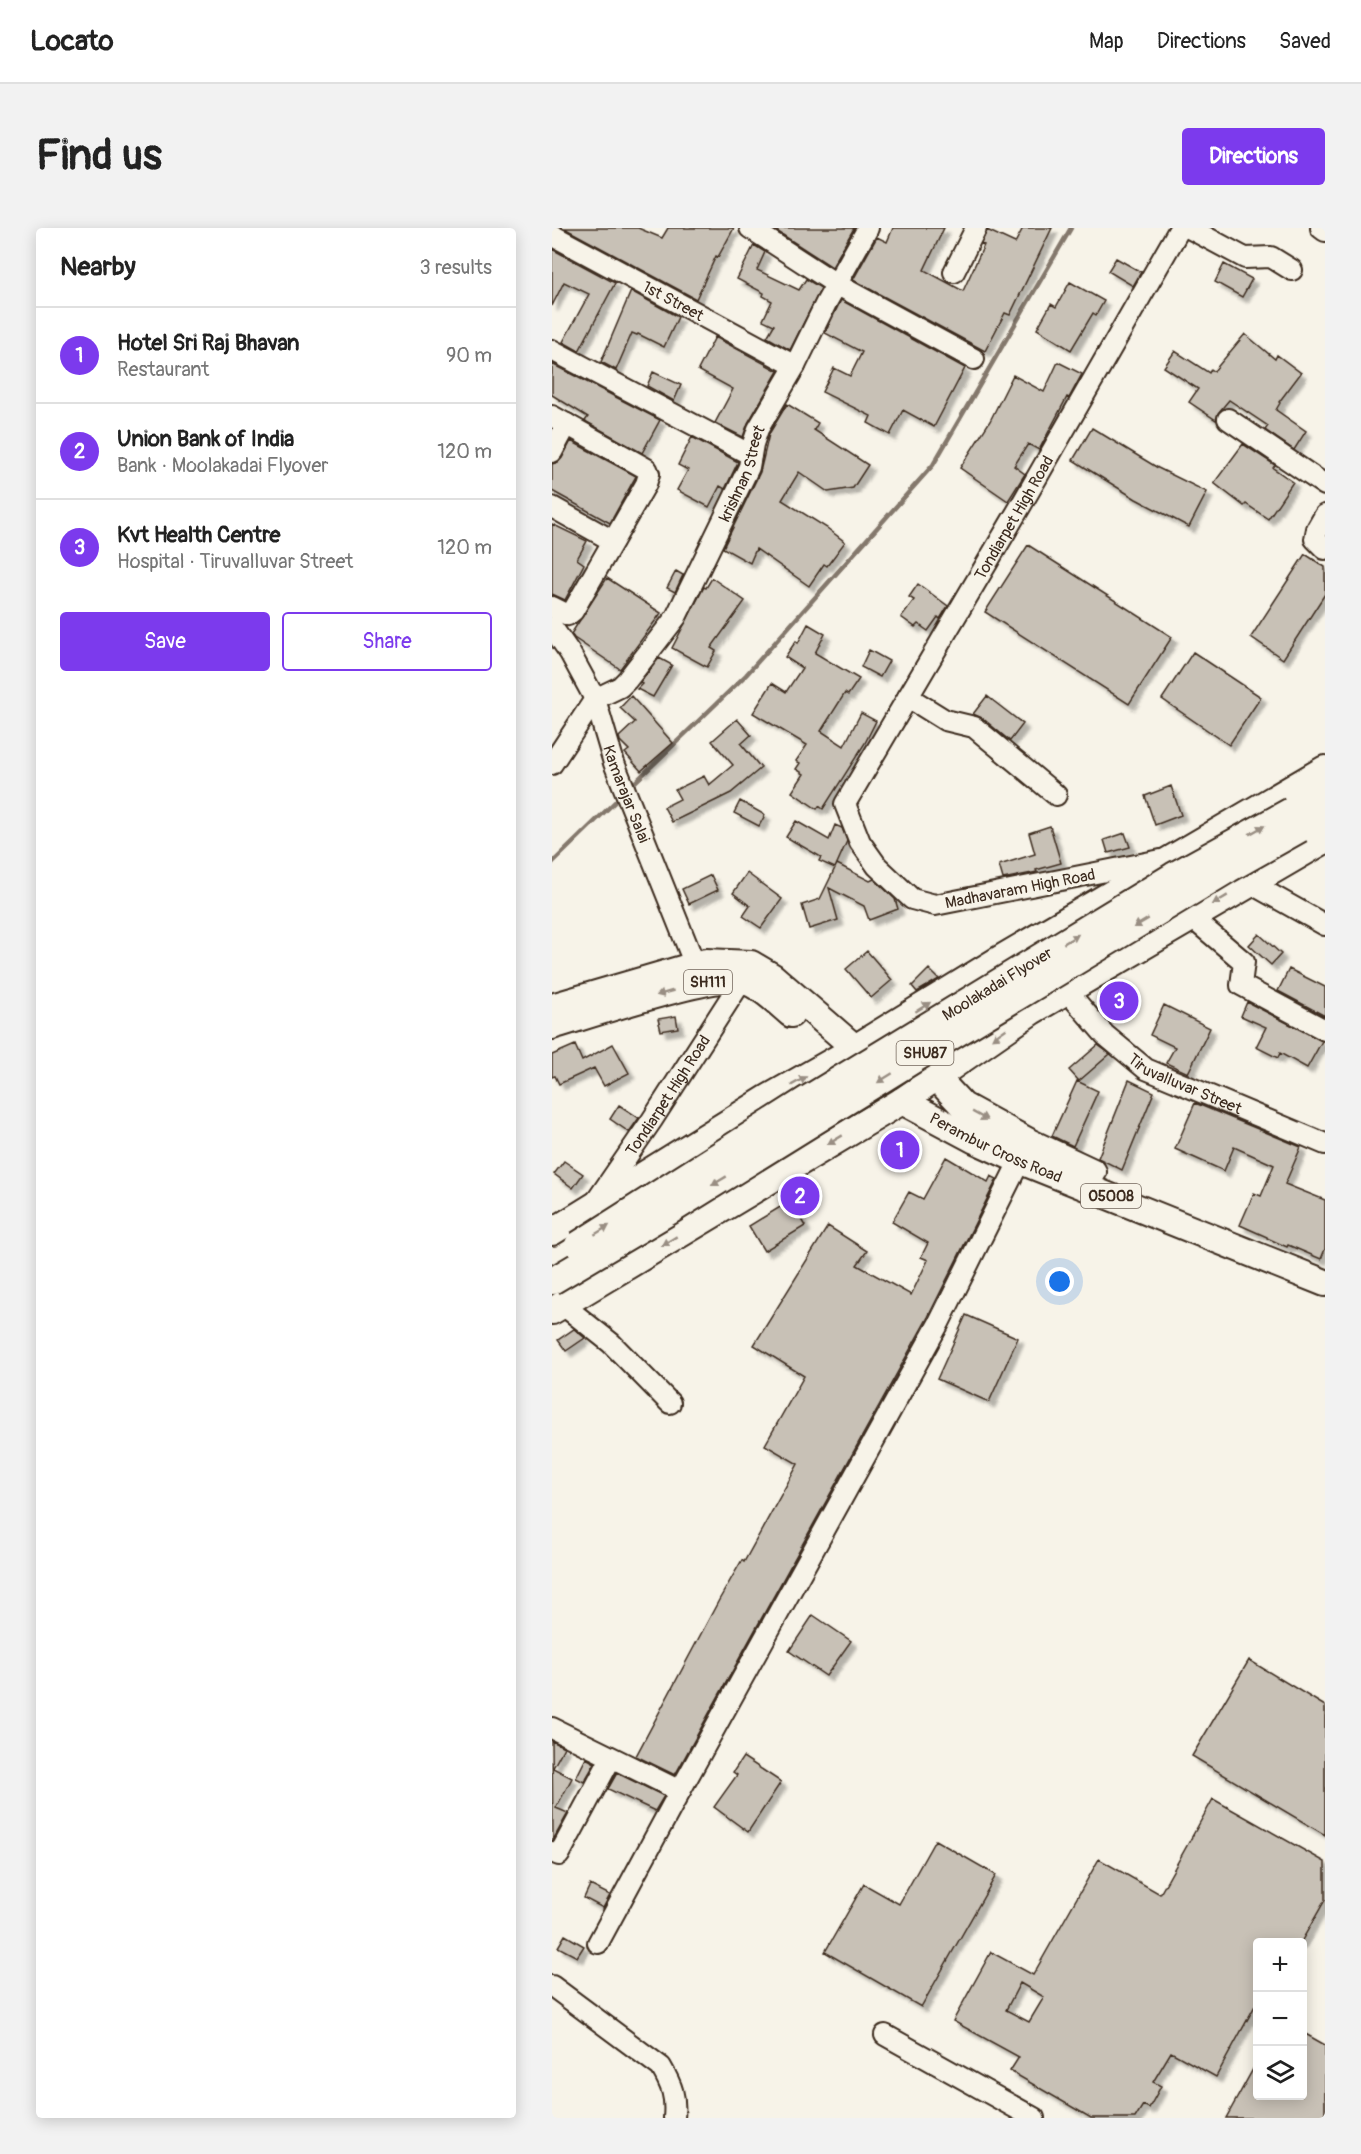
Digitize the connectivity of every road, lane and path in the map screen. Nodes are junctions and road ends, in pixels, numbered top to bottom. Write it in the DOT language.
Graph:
graph roads {
  1 [pos="750,228"];
  2 [pos="868,228"];
  3 [pos="976,228"];
  4 [pos="1180,228"];
  5 [pos="1189,228"];
  6 [pos="1321,228"];
  7 [pos="1325,231"];
  8 [pos="552,235"];
  9 [pos="1292,270"];
  10 [pos="954,272"];
  11 [pos="836,284"];
  12 [pos="552,350"];
  13 [pos="974,359"];
  14 [pos="795,366"];
  15 [pos="1228,418"];
  16 [pos="559,420"];
  17 [pos="552,452"];
  18 [pos="751,455"];
  19 [pos="1325,485"];
  20 [pos="552,507"];
  21 [pos="1325,515"];
  22 [pos="613,541"];
  23 [pos="1325,549"];
  24 [pos="552,607"];
  25 [pos="552,627"];
  26 [pos="908,697"];
  27 [pos="595,699"];
  28 [pos="552,765"];
  29 [pos="1325,769"];
  30 [pos="1325,793"];
  31 [pos="1056,795"];
  32 [pos="845,804"];
  33 [pos="1325,816"];
  34 [pos="1296,820"];
  35 [pos="1325,840"];
  36 [pos="1172,858"];
  37 [pos="1250,883"];
  38 [pos="1191,917"];
  39 [pos="1325,925"];
  40 [pos="1000,959"];
  41 [pos="695,965"];
  42 [pos="742,980"];
  43 [pos="1067,991"];
  44 [pos="552,1008"];
  45 [pos="1032,1011"];
  46 [pos="552,1026"];
  47 [pos="1325,1030"];
  48 [pos="849,1052"];
  49 [pos="936,1077"];
  50 [pos="768,1098"];
  51 [pos="902,1101"];
  52 [pos="1325,1144"];
  53 [pos="1025,1151"];
  54 [pos="806,1157"];
  55 [pos="591,1208"];
  56 [pos="552,1232"];
  57 [pos="552,1260"];
  58 [pos="1325,1268"];
  59 [pos="552,1281"];
  60 [pos="1325,1283"];
  61 [pos="557,1308"];
  62 [pos="670,1403"];
  63 [pos="552,1728"];
  64 [pos="611,1758"];
  65 [pos="680,1791"];
  66 [pos="552,1852"];
  67 [pos="598,1943"];
  68 [pos="552,1986"];
  69 [pos="885,2035"];
  70 [pos="675,2110"];
  71 [pos="689,2118"];
  72 [pos="1034,2118"];
  1 -- 11 [label="street"];
  2 -- 11 [label="street, krishnan Street"];
  3 -- 10 [label="street"];
  4 -- 26 [label="street, Tondiarpet High Road"];
  5 -- 9 [label="street"];
  6 -- 7 [label="street"];
  8 -- 14 [label="street, 1st Street"];
  11 -- 13 [label="street"];
  11 -- 14 [label="street, krishnan Street"];
  12 -- 18 [label="street"];
  14 -- 18 [label="street, krishnan Street"];
  15 -- 19 [label="street"];
  16 -- 17 [label="street"];
  16 -- 22 [label="street"];
  18 -- 27 [label="street, krishnan Street"];
  20 -- 22 [label="street"];
  21 -- 23 [label="street"];
  22 -- 24 [label="street"];
  25 -- 27 [label="street, Kamarajar Salai"];
  26 -- 31 [label="street"];
  26 -- 32 [label="street, Tondiarpet High Road"];
  27 -- 28 [label="street"];
  27 -- 41 [label="street, Kamarajar Salai"];
  29 -- 36 [label="main road"];
  30 -- 34 [label="main road, Moolakadai Flyover / SHU87"];
  32 -- 36 [label="street, Madhavaram High Road"];
  33 -- 34 [label="main road, Moolakadai Flyover / SHU87"];
  57 -- 34 [label="main road, Moolakadai Flyover / SHU87, one-way, bridge"];
  34 -- 59 [label="main road, Moolakadai Flyover / SHU87, one-way, bridge"];
  35 -- 37 [label="main road"];
  36 -- 40 [label="main road"];
  37 -- 38 [label="main road, one-way"];
  37 -- 39 [label="street"];
  38 -- 43 [label="main road"];
  38 -- 47 [label="street"];
  40 -- 45 [label="main road"];
  48 -- 40 [label="main road, one-way"];
  41 -- 44 [label="main road, SH111"];
  41 -- 48 [label="main road, SH111"];
  42 -- 46 [label="main road, SH111, one-way"];
  42 -- 48 [label="main road, SH111"];
  42 -- 55 [label="street, Tondiarpet High Road"];
  43 -- 45 [label="main road"];
  43 -- 52 [label="street, Tiruvalluvar Street"];
  45 -- 49 [label="main road, one-way"];
  50 -- 48 [label="main road, one-way"];
  49 -- 51 [label="main road"];
  49 -- 53 [label="main road, Perambur Cross Road / O5008, one-way"];
  50 -- 54 [label="main road"];
  50 -- 55 [label="main road"];
  51 -- 53 [label="main road, Perambur Cross Road / O5008"];
  51 -- 54 [label="main road, one-way"];
  53 -- 58 [label="main road, Perambur Cross Road / O5008"];
  53 -- 60 [label="main road, Perambur Cross Road / O5008"];
  53 -- 65 [label="street"];
  54 -- 61 [label="main road, one-way"];
  55 -- 56 [label="main road"];
  61 -- 62 [label="street"];
  63 -- 64 [label="street"];
  64 -- 65 [label="street"];
  64 -- 66 [label="street"];
  65 -- 67 [label="street"];
  68 -- 70 [label="street"];
  69 -- 72 [label="street"];
  70 -- 71 [label="street"];
}
